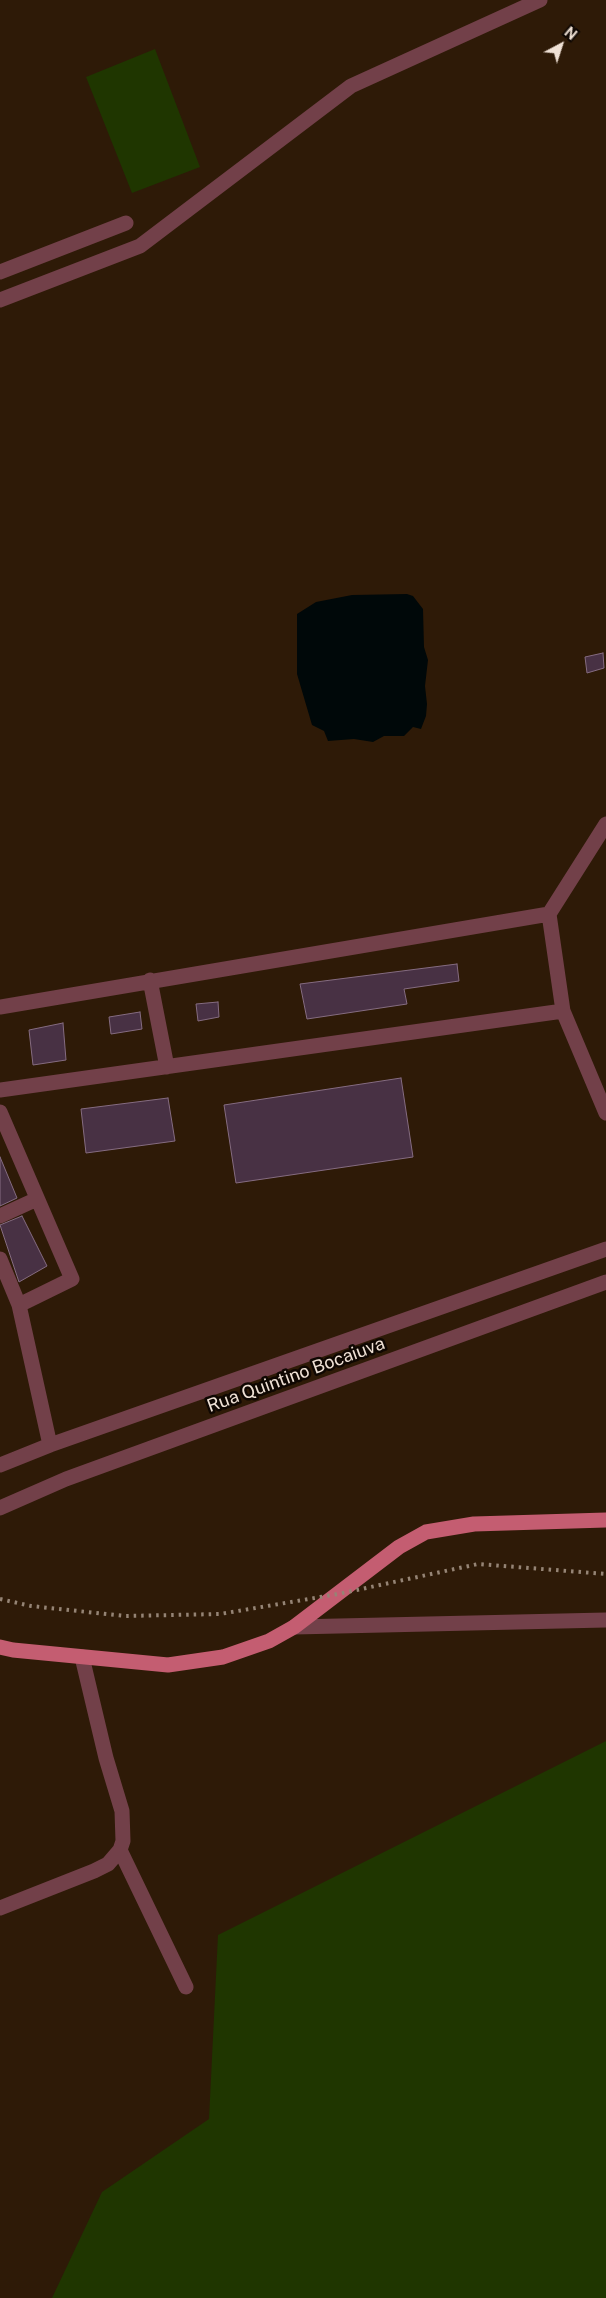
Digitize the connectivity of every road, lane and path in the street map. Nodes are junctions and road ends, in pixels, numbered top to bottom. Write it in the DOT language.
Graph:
graph roads {
  1 [pos="540,0"];
  2 [pos="126,224"];
  3 [pos="0,272"];
  4 [pos="0,300"];
  5 [pos="606,824"];
  6 [pos="548,914"];
  7 [pos="150,980"];
  8 [pos="0,1007"];
  9 [pos="563,1011"];
  10 [pos="167,1067"];
  11 [pos="0,1090"];
  12 [pos="0,1112"];
  13 [pos="606,1113"];
  14 [pos="37,1199"];
  15 [pos="0,1216"];
  16 [pos="606,1249"];
  17 [pos="0,1259"];
  18 [pos="606,1282"];
  19 [pos="19,1305"];
  20 [pos="50,1445"];
  21 [pos="0,1465"];
  22 [pos="0,1508"];
  23 [pos="606,1520"];
  24 [pos="606,1620"];
  25 [pos="294,1627"];
  26 [pos="0,1647"];
  27 [pos="82,1657"];
  28 [pos="120,1850"];
  29 [pos="0,1908"];
  30 [pos="186,1987"];
  1 -- 4 [label="street"];
  2 -- 3 [label="street"];
  5 -- 6 [label="street"];
  6 -- 7 [label="street"];
  6 -- 9 [label="street"];
  7 -- 8 [label="street"];
  7 -- 10 [label="street"];
  9 -- 10 [label="street"];
  9 -- 13 [label="street"];
  10 -- 11 [label="street"];
  12 -- 14 [label="street"];
  14 -- 15 [label="street"];
  14 -- 19 [label="street"];
  16 -- 20 [label="street"];
  17 -- 19 [label="street"];
  18 -- 22 [label="street, Rua Quintino Bocaiuva"];
  19 -- 20 [label="street"];
  20 -- 21 [label="street"];
  23 -- 25 [label="main road"];
  24 -- 25 [label="street"];
  25 -- 27 [label="main road"];
  26 -- 27 [label="main road"];
  27 -- 28 [label="street"];
  28 -- 29 [label="street"];
  28 -- 30 [label="street"];
}
